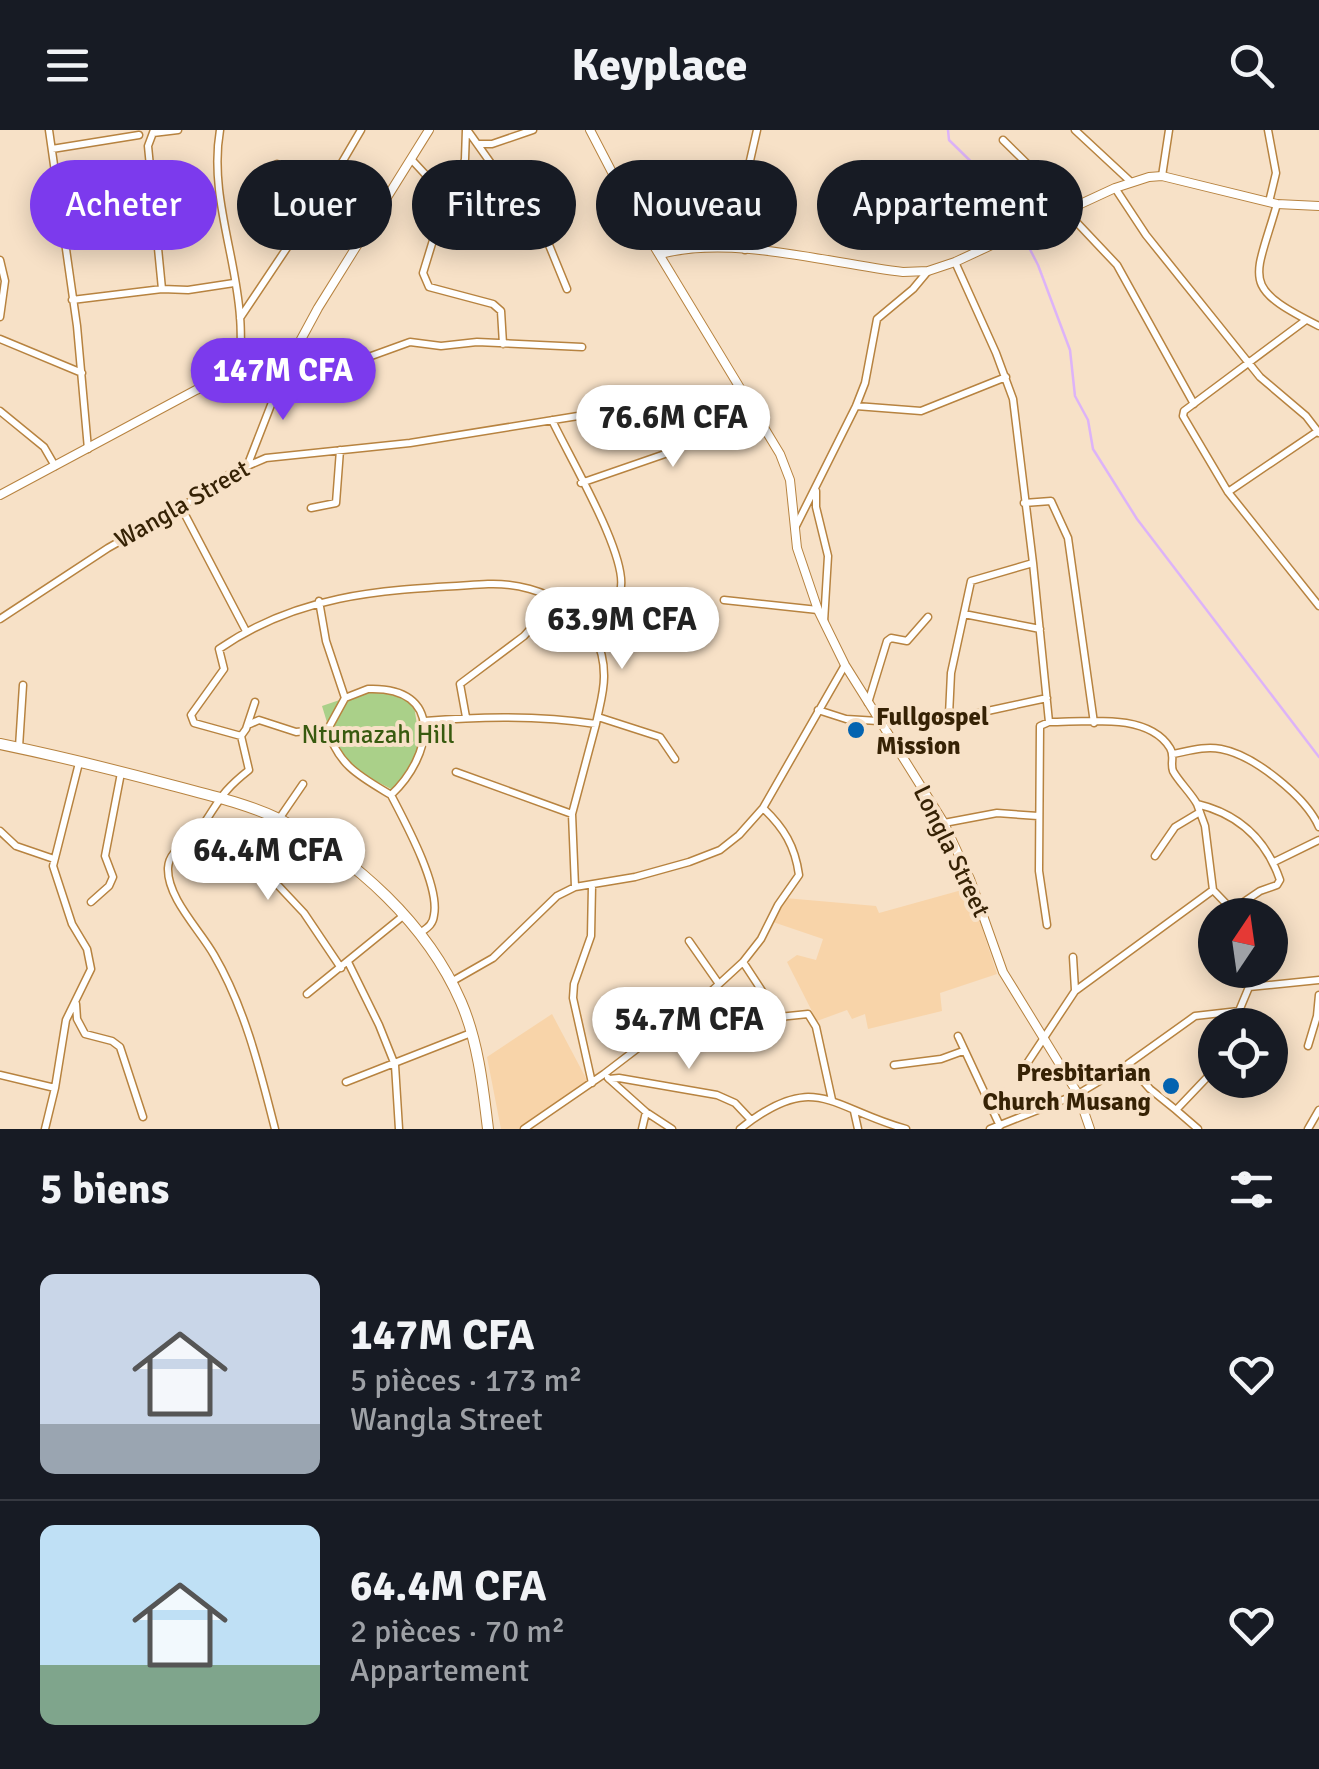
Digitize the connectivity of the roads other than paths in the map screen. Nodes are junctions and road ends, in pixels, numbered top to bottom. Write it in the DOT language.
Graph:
graph roads {
  1 [pos="49,130"];
  2 [pos="178,130"];
  3 [pos="218,130"];
  4 [pos="361,130"];
  5 [pos="429,130"];
  6 [pos="467,130"];
  7 [pos="533,130"];
  8 [pos="590,130"];
  9 [pos="757,130"];
  10 [pos="1075,130"];
  11 [pos="1168,130"];
  12 [pos="1268,130"];
  13 [pos="154,132"];
  14 [pos="137,133"];
  15 [pos="1003,140"];
  16 [pos="478,144"];
  17 [pos="492,144"];
  18 [pos="148,146"];
  19 [pos="52,148"];
  20 [pos="485,154"];
  21 [pos="411,159"];
  22 [pos="343,160"];
  23 [pos="465,160"];
  24 [pos="750,160"];
  25 [pos="1022,160"];
  26 [pos="1162,176"];
  27 [pos="1132,182"];
  28 [pos="1115,188"];
  29 [pos="392,191"];
  30 [pos="1083,203"];
  31 [pos="1273,203"];
  32 [pos="1319,206"];
  33 [pos="1083,226"];
  34 [pos="286,250"];
  35 [pos="355,250"];
  36 [pos="430,250"];
  37 [pos="677,250"];
  38 [pos="744,250"];
  39 [pos="981,250"];
  40 [pos="660,254"];
  41 [pos="0,260"];
  42 [pos="955,262"];
  43 [pos="928,271"];
  44 [pos="234,282"];
  45 [pos="162,289"];
  46 [pos="567,290"];
  47 [pos="72,300"];
  48 [pos="0,317"];
  49 [pos="240,318"];
  50 [pos="1306,320"];
  51 [pos="1318,323"];
  52 [pos="0,338"];
  53 [pos="503,344"];
  54 [pos="582,348"];
  55 [pos="1248,362"];
  56 [pos="285,370"];
  57 [pos="82,372"];
  58 [pos="244,372"];
  59 [pos="1006,377"];
  60 [pos="738,387"];
  61 [pos="720,398"];
  62 [pos="1194,404"];
  63 [pos="856,406"];
  64 [pos="0,411"];
  65 [pos="552,420"];
  66 [pos="1319,432"];
  67 [pos="88,449"];
  68 [pos="340,450"];
  69 [pos="248,464"];
  70 [pos="56,466"];
  71 [pos="582,482"];
  72 [pos="816,488"];
  73 [pos="1228,492"];
  74 [pos="0,495"];
  75 [pos="1024,503"];
  76 [pos="181,507"];
  77 [pos="311,508"];
  78 [pos="795,529"];
  79 [pos="1033,562"];
  80 [pos="557,599"];
  81 [pos="724,600"];
  82 [pos="319,601"];
  83 [pos="1319,606"];
  84 [pos="818,610"];
  85 [pos="964,614"];
  86 [pos="928,617"];
  87 [pos="0,619"];
  88 [pos="824,623"];
  89 [pos="590,626"];
  90 [pos="1040,629"];
  91 [pos="246,631"];
  92 [pos="844,665"];
  93 [pos="23,685"];
  94 [pos="346,698"];
  95 [pos="1047,698"];
  96 [pos="255,702"];
  97 [pos="868,704"];
  98 [pos="818,710"];
  99 [pos="949,715"];
  100 [pos="466,717"];
  101 [pos="876,717"];
  102 [pos="597,720"];
  103 [pos="426,722"];
  104 [pos="1049,722"];
  105 [pos="1094,722"];
  106 [pos="328,729"];
  107 [pos="243,732"];
  108 [pos="0,744"];
  109 [pos="19,748"];
  110 [pos="1173,754"];
  111 [pos="675,759"];
  112 [pos="79,762"];
  113 [pos="121,772"];
  114 [pos="456,772"];
  115 [pos="303,784"];
  116 [pos="391,795"];
  117 [pos="220,798"];
  118 [pos="1197,804"];
  119 [pos="763,808"];
  120 [pos="1200,812"];
  121 [pos="572,814"];
  122 [pos="1038,816"];
  123 [pos="279,819"];
  124 [pos="944,823"];
  125 [pos="1319,828"];
  126 [pos="0,831"];
  127 [pos="304,833"];
  128 [pos="1319,840"];
  129 [pos="1155,856"];
  130 [pos="54,860"];
  131 [pos="1274,862"];
  132 [pos="592,886"];
  133 [pos="574,887"];
  134 [pos="1213,890"];
  135 [pos="1221,898"];
  136 [pos="1251,898"];
  137 [pos="91,902"];
  138 [pos="404,916"];
  139 [pos="1047,925"];
  140 [pos="420,933"];
  141 [pos="689,942"];
  142 [pos="1073,957"];
  143 [pos="743,962"];
  144 [pos="345,965"];
  145 [pos="1319,980"];
  146 [pos="451,982"];
  147 [pos="1288,983"];
  148 [pos="719,984"];
  149 [pos="1075,991"];
  150 [pos="308,994"];
  151 [pos="1319,994"];
  152 [pos="76,1002"];
  153 [pos="1198,1016"];
  154 [pos="779,1017"];
  155 [pos="471,1033"];
  156 [pos="958,1036"];
  157 [pos="1044,1042"];
  158 [pos="638,1046"];
  159 [pos="1308,1046"];
  160 [pos="964,1051"];
  161 [pos="1128,1064"];
  162 [pos="395,1065"];
  163 [pos="894,1065"];
  164 [pos="1022,1070"];
  165 [pos="0,1075"];
  166 [pos="606,1077"];
  167 [pos="346,1082"];
  168 [pos="592,1083"];
  169 [pos="1198,1087"];
  170 [pos="55,1088"];
  171 [pos="1078,1094"];
  172 [pos="832,1100"];
  173 [pos="1176,1110"];
  174 [pos="1319,1110"];
  175 [pos="854,1111"];
  176 [pos="646,1112"];
  177 [pos="143,1116"];
  178 [pos="746,1126"];
  179 [pos="1000,1126"];
  180 [pos="45,1129"];
  181 [pos="275,1129"];
  182 [pos="399,1129"];
  183 [pos="488,1129"];
  184 [pos="524,1129"];
  185 [pos="642,1129"];
  186 [pos="672,1129"];
  187 [pos="858,1129"];
  188 [pos="906,1129"];
  189 [pos="990,1129"];
  190 [pos="1090,1129"];
  191 [pos="1198,1129"];
  192 [pos="1308,1129"];
  1 -- 19 [label="street"];
  2 -- 13 [label="street"];
  3 -- 44 [label="street"];
  4 -- 22 [label="street"];
  5 -- 21 [label="main road"];
  6 -- 16 [label="street"];
  6 -- 23 [label="street"];
  7 -- 17 [label="street"];
  8 -- 40 [label="main road, Longla Street"];
  9 -- 24 [label="street"];
  10 -- 27 [label="street"];
  11 -- 26 [label="street"];
  12 -- 31 [label="street"];
  13 -- 18 [label="street"];
  14 -- 18 [label="street"];
  14 -- 19 [label="street"];
  15 -- 25 [label="street"];
  16 -- 17 [label="street"];
  16 -- 20 [label="street"];
  17 -- 20 [label="street"];
  18 -- 45 [label="street"];
  19 -- 47 [label="street"];
  20 -- 46 [label="street"];
  21 -- 29 [label="main road"];
  26 -- 27 [label="main road"];
  26 -- 31 [label="main road"];
  27 -- 28 [label="main road"];
  28 -- 30 [label="main road"];
  28 -- 55 [label="street"];
  31 -- 32 [label="main road"];
  31 -- 50 [label="street"];
  33 -- 62 [label="street"];
  34 -- 49 [label="street"];
  35 -- 56 [label="main road"];
  36 -- 53 [label="street"];
  37 -- 40 [label="main road"];
  38 -- 43 [label="main road"];
  39 -- 42 [label="main road"];
  40 -- 60 [label="main road, Longla Street"];
  41 -- 48 [label="street"];
  42 -- 43 [label="main road"];
  42 -- 59 [label="street"];
  43 -- 63 [label="street"];
  44 -- 45 [label="street"];
  44 -- 49 [label="street"];
  45 -- 47 [label="street"];
  47 -- 57 [label="street"];
  49 -- 58 [label="street"];
  50 -- 51 [label="street"];
  50 -- 55 [label="street"];
  52 -- 57 [label="street"];
  53 -- 54 [label="street"];
  53 -- 56 [label="street"];
  55 -- 62 [label="street"];
  55 -- 66 [label="street"];
  56 -- 58 [label="main road"];
  56 -- 69 [label="street"];
  57 -- 67 [label="street"];
  58 -- 67 [label="main road"];
  59 -- 63 [label="street"];
  59 -- 75 [label="street"];
  60 -- 61 [label="street, Wangla Street"];
  60 -- 78 [label="main road, Longla Street"];
  61 -- 65 [label="street, Wangla Street"];
  61 -- 71 [label="street"];
  62 -- 73 [label="street"];
  63 -- 72 [label="street"];
  64 -- 70 [label="street"];
  65 -- 68 [label="street, Wangla Street"];
  65 -- 71 [label="street"];
  66 -- 73 [label="street"];
  67 -- 70 [label="main road"];
  68 -- 69 [label="street, Wangla Street"];
  68 -- 77 [label="street"];
  69 -- 76 [label="street, Wangla Street"];
  70 -- 74 [label="main road"];
  71 -- 89 [label="street"];
  72 -- 78 [label="street"];
  72 -- 88 [label="street"];
  73 -- 83 [label="street"];
  75 -- 79 [label="street"];
  75 -- 105 [label="street"];
  76 -- 87 [label="street, Wangla Street"];
  76 -- 91 [label="street"];
  78 -- 84 [label="main road, Longla Street"];
  79 -- 85 [label="street"];
  79 -- 90 [label="street"];
  80 -- 82 [label="street"];
  80 -- 89 [label="street"];
  80 -- 100 [label="street"];
  81 -- 84 [label="street"];
  82 -- 91 [label="street"];
  82 -- 94 [label="street"];
  84 -- 88 [label="main road, Longla Street"];
  85 -- 90 [label="street"];
  85 -- 99 [label="street"];
  86 -- 97 [label="street"];
  88 -- 92 [label="main road, Longla Street"];
  89 -- 102 [label="street"];
  90 -- 95 [label="street"];
  91 -- 107 [label="street"];
  92 -- 97 [label="main road, Longla Street"];
  92 -- 98 [label="street"];
  93 -- 109 [label="street"];
  94 -- 103 [label="street"];
  94 -- 106 [label="street"];
  95 -- 99 [label="street"];
  95 -- 104 [label="street"];
  96 -- 107 [label="street"];
  97 -- 101 [label="main road, Longla Street"];
  98 -- 101 [label="street"];
  98 -- 119 [label="street"];
  99 -- 101 [label="street"];
  100 -- 102 [label="street"];
  100 -- 103 [label="street"];
  101 -- 124 [label="main road, Longla Street"];
  102 -- 111 [label="street"];
  102 -- 121 [label="street"];
  103 -- 116 [label="street"];
  104 -- 105 [label="street"];
  104 -- 122 [label="street"];
  105 -- 110 [label="street"];
  106 -- 107 [label="street"];
  106 -- 116 [label="street"];
  107 -- 117 [label="street"];
  108 -- 109 [label="highway"];
  109 -- 112 [label="highway"];
  110 -- 118 [label="street"];
  110 -- 125 [label="street"];
  112 -- 113 [label="highway"];
  112 -- 130 [label="street"];
  113 -- 117 [label="highway"];
  113 -- 137 [label="street"];
  114 -- 121 [label="street"];
  115 -- 123 [label="street"];
  116 -- 140 [label="street"];
  117 -- 123 [label="highway"];
  117 -- 181 [label="street"];
  118 -- 120 [label="street"];
  118 -- 131 [label="street"];
  119 -- 132 [label="street"];
  119 -- 143 [label="street"];
  120 -- 129 [label="street"];
  120 -- 134 [label="street"];
  121 -- 133 [label="street"];
  122 -- 124 [label="street"];
  122 -- 139 [label="street"];
  123 -- 127 [label="highway"];
  124 -- 157 [label="main road, Longla Street"];
  126 -- 130 [label="street"];
  127 -- 138 [label="highway"];
  127 -- 144 [label="street"];
  128 -- 131 [label="street"];
  130 -- 152 [label="street"];
  131 -- 136 [label="street"];
  132 -- 133 [label="street"];
  132 -- 168 [label="street"];
  133 -- 146 [label="street"];
  134 -- 135 [label="street"];
  134 -- 149 [label="street"];
  138 -- 140 [label="highway"];
  138 -- 144 [label="street"];
  140 -- 146 [label="highway"];
  141 -- 148 [label="street"];
  142 -- 149 [label="street"];
  143 -- 148 [label="street"];
  143 -- 154 [label="street"];
  144 -- 150 [label="street"];
  144 -- 162 [label="street"];
  145 -- 147 [label="street"];
  146 -- 155 [label="highway"];
  148 -- 158 [label="street"];
  149 -- 157 [label="street"];
  151 -- 159 [label="street"];
  152 -- 170 [label="street"];
  152 -- 177 [label="street"];
  153 -- 161 [label="street"];
  154 -- 158 [label="street"];
  154 -- 172 [label="street"];
  155 -- 162 [label="street"];
  155 -- 183 [label="highway"];
  156 -- 160 [label="street"];
  157 -- 164 [label="street"];
  157 -- 171 [label="main road, Longla Street"];
  158 -- 166 [label="street"];
  160 -- 163 [label="street"];
  160 -- 179 [label="street"];
  161 -- 171 [label="street"];
  161 -- 173 [label="street"];
  162 -- 167 [label="street"];
  162 -- 182 [label="street"];
  165 -- 170 [label="street"];
  166 -- 168 [label="street"];
  166 -- 176 [label="street"];
  166 -- 178 [label="street"];
  168 -- 184 [label="street"];
  169 -- 173 [label="street"];
  170 -- 180 [label="street"];
  171 -- 179 [label="street"];
  171 -- 190 [label="main road, Longla Street"];
  172 -- 175 [label="street"];
  172 -- 178 [label="street"];
  173 -- 191 [label="street"];
  174 -- 192 [label="street"];
  175 -- 187 [label="street"];
  175 -- 188 [label="street"];
  176 -- 185 [label="street"];
  176 -- 186 [label="street"];
  179 -- 189 [label="street"];
}
